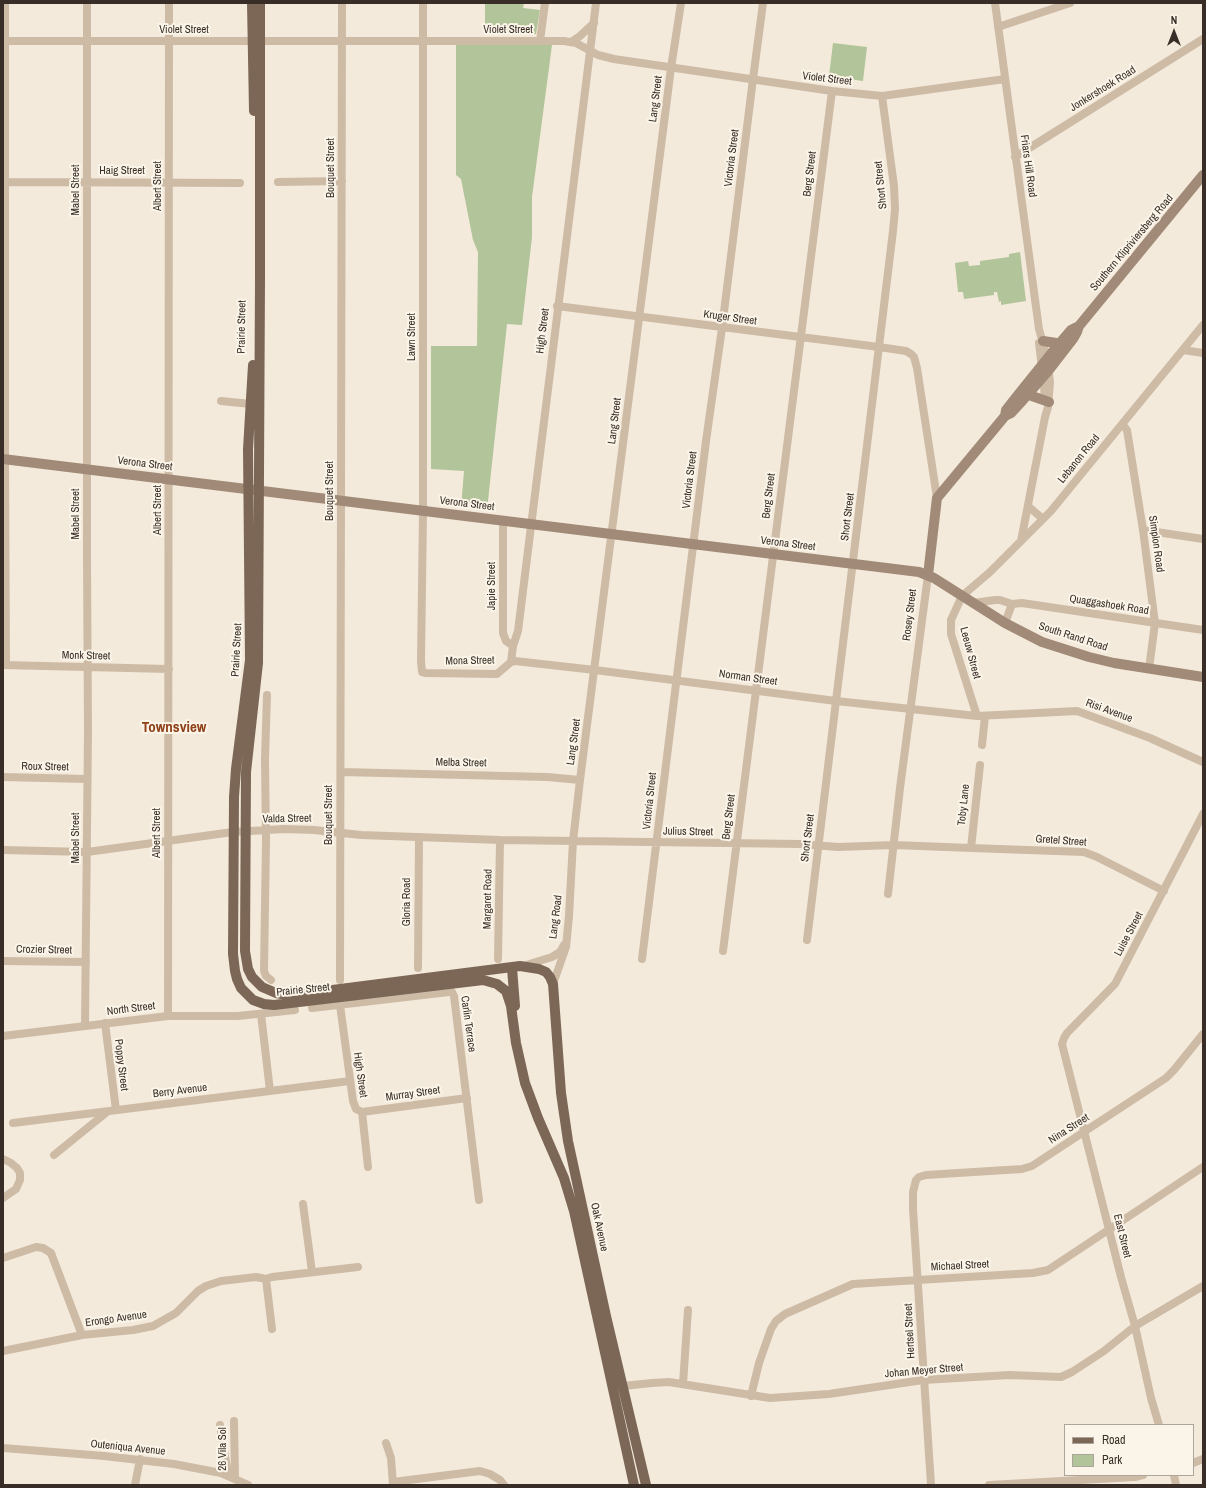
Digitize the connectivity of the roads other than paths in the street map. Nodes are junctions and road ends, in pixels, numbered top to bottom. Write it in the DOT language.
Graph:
graph roads {
  1 [pos="5,3"];
  2 [pos="87,3"];
  3 [pos="169,3"];
  4 [pos="252,3"];
  5 [pos="260,3"];
  6 [pos="342,3"];
  7 [pos="423,3"];
  8 [pos="545,3"];
  9 [pos="596,3"];
  10 [pos="682,3"];
  11 [pos="764,3"];
  12 [pos="995,3"];
  13 [pos="1070,3"];
  14 [pos="594,24"];
  15 [pos="998,28"];
  16 [pos="1203,39"];
  17 [pos="87,40"];
  18 [pos="169,40"];
  19 [pos="4,41"];
  20 [pos="256,41"];
  21 [pos="342,41"];
  22 [pos="423,41"];
  23 [pos="540,41"];
  24 [pos="571,42"];
  25 [pos="591,52"];
  26 [pos="671,68"];
  27 [pos="753,79"];
  28 [pos="1005,79"];
  29 [pos="832,91"];
  30 [pos="882,96"];
  31 [pos="1015,157"];
  32 [pos="1203,175"];
  33 [pos="342,181"];
  34 [pos="4,182"];
  35 [pos="87,182"];
  36 [pos="169,182"];
  37 [pos="278,182"];
  38 [pos="240,183"];
  39 [pos="557,306"];
  40 [pos="639,316"];
  41 [pos="1203,325"];
  42 [pos="722,328"];
  43 [pos="1042,337"];
  44 [pos="800,338"];
  45 [pos="1064,344"];
  46 [pos="879,347"];
  47 [pos="899,350"];
  48 [pos="1184,350"];
  49 [pos="1203,353"];
  50 [pos="1045,367"];
  51 [pos="1029,394"];
  52 [pos="221,401"];
  53 [pos="1047,401"];
  54 [pos="251,404"];
  55 [pos="1004,416"];
  56 [pos="1122,424"];
  57 [pos="4,459"];
  58 [pos="87,469"];
  59 [pos="169,479"];
  60 [pos="253,490"];
  61 [pos="937,498"];
  62 [pos="341,500"];
  63 [pos="1029,507"];
  64 [pos="423,511"];
  65 [pos="1043,519"];
  66 [pos="503,521"];
  67 [pos="530,524"];
  68 [pos="1143,530"];
  69 [pos="611,534"];
  70 [pos="1203,539"];
  71 [pos="1021,541"];
  72 [pos="693,544"];
  73 [pos="773,554"];
  74 [pos="853,564"];
  75 [pos="928,575"];
  76 [pos="962,596"];
  77 [pos="973,603"];
  78 [pos="1012,604"];
  79 [pos="1004,623"];
  80 [pos="1155,623"];
  81 [pos="1203,630"];
  82 [pos="513,646"];
  83 [pos="513,662"];
  84 [pos="5,665"];
  85 [pos="87,667"];
  86 [pos="1149,668"];
  87 [pos="169,669"];
  88 [pos="595,670"];
  89 [pos="422,672"];
  90 [pos="1203,677"];
  91 [pos="676,680"];
  92 [pos="757,690"];
  93 [pos="267,695"];
  94 [pos="836,701"];
  95 [pos="910,708"];
  96 [pos="981,716"];
  97 [pos="982,745"];
  98 [pos="1203,762"];
  99 [pos="980,765"];
  100 [pos="341,772"];
  101 [pos="3,777"];
  102 [pos="87,779"];
  103 [pos="580,780"];
  104 [pos="1203,814"];
  105 [pos="265,830"];
  106 [pos="233,832"];
  107 [pos="245,832"];
  108 [pos="340,832"];
  109 [pos="419,837"];
  110 [pos="500,840"];
  111 [pos="168,841"];
  112 [pos="573,841"];
  113 [pos="657,842"];
  114 [pos="736,844"];
  115 [pos="894,845"];
  116 [pos="818,846"];
  117 [pos="971,848"];
  118 [pos="3,850"];
  119 [pos="87,852"];
  120 [pos="1164,892"];
  121 [pos="888,894"];
  122 [pos="807,940"];
  123 [pos="566,942"];
  124 [pos="723,951"];
  125 [pos="498,959"];
  126 [pos="642,959"];
  127 [pos="3,961"];
  128 [pos="86,962"];
  129 [pos="516,967"];
  130 [pos="418,968"];
  131 [pos="546,972"];
  132 [pos="271,980"];
  133 [pos="340,980"];
  134 [pos="553,984"];
  135 [pos="340,1006"];
  136 [pos="312,1008"];
  137 [pos="295,1010"];
  138 [pos="261,1014"];
  139 [pos="168,1016"];
  140 [pos="105,1023"];
  141 [pos="513,1024"];
  142 [pos="85,1026"];
  143 [pos="1203,1034"];
  144 [pos="3,1036"];
  145 [pos="1063,1053"];
  146 [pos="350,1081"];
  147 [pos="270,1091"];
  148 [pos="467,1098"];
  149 [pos="116,1110"];
  150 [pos="107,1112"];
  151 [pos="362,1112"];
  152 [pos="13,1123"];
  153 [pos="1084,1132"];
  154 [pos="54,1155"];
  155 [pos="3,1159"];
  156 [pos="1203,1166"];
  157 [pos="368,1167"];
  158 [pos="919,1177"];
  159 [pos="3,1198"];
  160 [pos="479,1200"];
  161 [pos="303,1204"];
  162 [pos="1108,1229"];
  163 [pos="3,1258"];
  164 [pos="358,1267"];
  165 [pos="312,1272"];
  166 [pos="266,1279"];
  167 [pos="918,1280"];
  168 [pos="1203,1286"];
  169 [pos="688,1310"];
  170 [pos="1135,1326"];
  171 [pos="272,1329"];
  172 [pos="82,1335"];
  173 [pos="3,1351"];
  174 [pos="924,1380"];
  175 [pos="683,1384"];
  176 [pos="623,1386"];
  177 [pos="751,1396"];
  178 [pos="234,1421"];
  179 [pos="220,1424"];
  180 [pos="1159,1424"];
  181 [pos="386,1443"];
  182 [pos="3,1448"];
  183 [pos="140,1459"];
  184 [pos="1139,1476"];
  185 [pos="231,1477"];
  186 [pos="393,1483"];
  187 [pos="135,1485"];
  188 [pos="248,1485"];
  189 [pos="504,1485"];
  190 [pos="634,1485"];
  191 [pos="646,1485"];
  192 [pos="931,1485"];
  193 [pos="989,1485"];
  1 -- 19 [label="street"];
  2 -- 17 [label="street, Mabel Street"];
  3 -- 18 [label="street, Albert Street"];
  4 -- 20 [label="main road, Prairie Street"];
  5 -- 20 [label="main road, Prairie Street"];
  6 -- 21 [label="street, Bouquet Street"];
  7 -- 22 [label="street, Lawn Street"];
  8 -- 23 [label="street"];
  9 -- 14 [label="street, High Street"];
  10 -- 26 [label="street, Lang Street"];
  11 -- 27 [label="street, Victoria Street"];
  12 -- 15 [label="street, Friars Hill Road"];
  13 -- 15 [label="street"];
  14 -- 24 [label="street"];
  14 -- 25 [label="street, High Street"];
  15 -- 28 [label="street, Friars Hill Road"];
  16 -- 31 [label="street, Jonkershoek Road"];
  17 -- 18 [label="street, Violet Street"];
  17 -- 19 [label="street, Violet Street"];
  17 -- 35 [label="street, Mabel Street"];
  18 -- 20 [label="street, Violet Street"];
  18 -- 36 [label="street, Albert Street"];
  19 -- 34 [label="street"];
  20 -- 21 [label="street, Violet Street"];
  20 -- 54 [label="main road, Prairie Street"];
  20 -- 60 [label="main road, Prairie Street"];
  21 -- 22 [label="street, Violet Street"];
  21 -- 33 [label="street, Bouquet Street"];
  22 -- 23 [label="street, Violet Street"];
  22 -- 64 [label="street, Lawn Street"];
  23 -- 24 [label="street, Violet Street"];
  24 -- 25 [label="street, Violet Street"];
  25 -- 26 [label="street, Violet Street"];
  25 -- 39 [label="street, High Street"];
  26 -- 27 [label="street, Violet Street"];
  26 -- 40 [label="street, Lang Street"];
  27 -- 29 [label="street, Violet Street"];
  27 -- 42 [label="street, Victoria Street"];
  28 -- 30 [label="street, Violet Street"];
  28 -- 31 [label="street, Friars Hill Road"];
  29 -- 30 [label="street, Violet Street"];
  29 -- 44 [label="street, Berg Street"];
  30 -- 46 [label="street, Short Street"];
  31 -- 43 [label="street, Friars Hill Road"];
  32 -- 45 [label="main road, Southern Klipriviersberg Road"];
  33 -- 37 [label="street"];
  33 -- 62 [label="street, Bouquet Street"];
  34 -- 35 [label="street, Haig Street"];
  34 -- 57 [label="street"];
  35 -- 36 [label="street, Haig Street"];
  35 -- 58 [label="street, Mabel Street"];
  36 -- 38 [label="street, Haig Street"];
  36 -- 59 [label="street, Albert Street"];
  39 -- 40 [label="street, Kruger Street"];
  39 -- 67 [label="street, High Street"];
  40 -- 42 [label="street, Kruger Street"];
  40 -- 69 [label="street, Lang Street"];
  41 -- 48 [label="street, Lebanon Road"];
  42 -- 44 [label="street, Kruger Street"];
  42 -- 72 [label="street, Victoria Street"];
  43 -- 45 [label="main road"];
  43 -- 50 [label="street, Friars Hill Road"];
  44 -- 46 [label="street, Kruger Street"];
  44 -- 73 [label="street, Berg Street"];
  45 -- 50 [label="main road, Southern Klipriviersberg Road"];
  46 -- 47 [label="street, Kruger Street"];
  46 -- 74 [label="street, Short Street"];
  47 -- 61 [label="street, Rosey Street"];
  48 -- 49 [label="street"];
  48 -- 56 [label="street, Lebanon Road"];
  50 -- 51 [label="main road, Southern Klipriviersberg Road"];
  50 -- 53 [label="street, Friars Hill Road"];
  50 -- 55 [label="main road, Southern Klipriviersberg Road"];
  51 -- 53 [label="main road"];
  51 -- 55 [label="main road, Southern Klipriviersberg Road"];
  52 -- 54 [label="street"];
  53 -- 63 [label="street, Friars Hill Road"];
  54 -- 60 [label="main road, Prairie Street"];
  55 -- 61 [label="main road, Southern Klipriviersberg Road"];
  56 -- 65 [label="street, Lebanon Road"];
  56 -- 68 [label="street, Simplon Road"];
  57 -- 58 [label="main road, Verona Street"];
  57 -- 84 [label="street"];
  58 -- 59 [label="main road, Verona Street"];
  58 -- 85 [label="street, Mabel Street"];
  59 -- 60 [label="main road, Verona Street"];
  59 -- 87 [label="street, Albert Street"];
  60 -- 62 [label="main road, Verona Street"];
  60 -- 106 [label="main road, Prairie Street"];
  60 -- 107 [label="main road, Prairie Street"];
  61 -- 75 [label="main road, Rosey Street"];
  62 -- 64 [label="main road, Verona Street"];
  62 -- 100 [label="street, Bouquet Street"];
  63 -- 65 [label="street"];
  63 -- 71 [label="street, Friars Hill Road"];
  64 -- 66 [label="main road, Verona Street"];
  64 -- 89 [label="street, Lawn Street"];
  65 -- 71 [label="street, Lebanon Road"];
  66 -- 67 [label="main road, Verona Street"];
  66 -- 82 [label="street, Japie Street"];
  67 -- 69 [label="main road, Verona Street"];
  67 -- 82 [label="street, High Street"];
  68 -- 70 [label="street"];
  68 -- 80 [label="street, Simplon Road"];
  69 -- 72 [label="main road, Verona Street"];
  69 -- 88 [label="street, Lang Street"];
  71 -- 76 [label="street, Lebanon Road"];
  72 -- 73 [label="main road, Verona Street"];
  72 -- 91 [label="street, Victoria Street"];
  73 -- 74 [label="main road, Verona Street"];
  73 -- 92 [label="street, Berg Street"];
  74 -- 75 [label="main road, Verona Street"];
  74 -- 94 [label="street, Short Street"];
  75 -- 76 [label="main road, South Rand Road"];
  75 -- 95 [label="street, Rosey Street"];
  76 -- 77 [label="main road, South Rand Road"];
  76 -- 96 [label="street, Leeuw Street"];
  77 -- 78 [label="street, Quaggashoek Road"];
  77 -- 79 [label="main road, South Rand Road"];
  78 -- 79 [label="street"];
  78 -- 80 [label="street, Quaggashoek Road"];
  79 -- 86 [label="main road, South Rand Road"];
  80 -- 81 [label="street, Quaggashoek Road"];
  80 -- 86 [label="street, Simplon Road"];
  82 -- 83 [label="street, High Street"];
  83 -- 88 [label="street, Norman Street"];
  83 -- 89 [label="street, Mona Street"];
  84 -- 85 [label="street, Monk Street"];
  85 -- 87 [label="street, Monk Street"];
  85 -- 102 [label="street, Mabel Street"];
  86 -- 90 [label="main road, South Rand Road"];
  87 -- 111 [label="street, Albert Street"];
  88 -- 91 [label="street, Norman Street"];
  88 -- 103 [label="street, Lang Street"];
  91 -- 92 [label="street, Norman Street"];
  91 -- 113 [label="street, Victoria Street"];
  92 -- 94 [label="street, Norman Street"];
  92 -- 114 [label="street, Berg Street"];
  93 -- 105 [label="street"];
  94 -- 95 [label="street, Norman Street"];
  94 -- 116 [label="street, Short Street"];
  95 -- 96 [label="street, Norman Street"];
  95 -- 115 [label="street, Rosey Street"];
  96 -- 97 [label="street"];
  96 -- 98 [label="street, Risi Avenue"];
  99 -- 117 [label="street, Toby Lane"];
  100 -- 103 [label="street, Melba Street"];
  100 -- 108 [label="street, Bouquet Street"];
  101 -- 102 [label="street, Roux Street"];
  102 -- 119 [label="street, Mabel Street"];
  103 -- 112 [label="street, Lang Street"];
  104 -- 120 [label="street, Luise Street"];
  105 -- 107 [label="street, Valda Street"];
  105 -- 108 [label="street, Valda Street"];
  105 -- 132 [label="street"];
  106 -- 107 [label="street, Valda Street"];
  106 -- 111 [label="street, Valda Street"];
  106 -- 141 [label="main road, Prairie Street"];
  107 -- 129 [label="main road, Prairie Street"];
  108 -- 109 [label="street, Valda Street"];
  108 -- 133 [label="street, Bouquet Street"];
  109 -- 110 [label="street, Valda Street"];
  109 -- 130 [label="street, Gloria Road"];
  110 -- 112 [label="street, Valda Street"];
  110 -- 125 [label="street, Margaret Road"];
  111 -- 119 [label="street, Valda Street"];
  111 -- 139 [label="street, Albert Street"];
  112 -- 113 [label="street, Julius Street"];
  112 -- 123 [label="street, Lang Road"];
  113 -- 114 [label="street, Julius Street"];
  113 -- 126 [label="street, Victoria Street"];
  114 -- 116 [label="street, Julius Street"];
  114 -- 124 [label="street, Berg Street"];
  115 -- 116 [label="street, Julius Street"];
  115 -- 117 [label="street, Julius Street"];
  115 -- 121 [label="street, Rosey Street"];
  116 -- 122 [label="street, Short Street"];
  117 -- 120 [label="street, Gretel Street"];
  118 -- 119 [label="street, Valda Street"];
  119 -- 128 [label="street, Mabel Street"];
  120 -- 145 [label="street, Luise Street"];
  123 -- 129 [label="street, Lang Road"];
  123 -- 134 [label="street"];
  127 -- 128 [label="street, Crozier Street"];
  128 -- 142 [label="street, Mabel Street"];
  129 -- 131 [label="main road, Prairie Street"];
  129 -- 141 [label="main road"];
  131 -- 134 [label="main road, Oak Avenue"];
  134 -- 176 [label="main road, Oak Avenue"];
  135 -- 136 [label="street, Carlin Terrace"];
  135 -- 146 [label="street, High Street"];
  135 -- 148 [label="street, Carlin Terrace"];
  137 -- 138 [label="street"];
  138 -- 139 [label="street, North Street"];
  138 -- 147 [label="street"];
  139 -- 140 [label="street, North Street"];
  140 -- 142 [label="street, North Street"];
  140 -- 149 [label="street, Poppy Street"];
  141 -- 190 [label="main road, Oak Avenue"];
  142 -- 144 [label="street, North Street"];
  143 -- 153 [label="street, Nina Street"];
  145 -- 153 [label="street, East Street"];
  146 -- 147 [label="street, Berry Avenue"];
  146 -- 151 [label="street, High Street"];
  147 -- 149 [label="street, Berry Avenue"];
  148 -- 151 [label="street, Murray Street"];
  148 -- 160 [label="street, Carlin Terrace"];
  149 -- 150 [label="street, Berry Avenue"];
  150 -- 152 [label="street, Berry Avenue"];
  150 -- 154 [label="street"];
  151 -- 157 [label="street, High Street"];
  153 -- 158 [label="street, Nina Street"];
  153 -- 162 [label="street, East Street"];
  155 -- 159 [label="street"];
  156 -- 162 [label="street, Michael Street"];
  158 -- 167 [label="street, Hertsel Street"];
  161 -- 165 [label="street"];
  162 -- 167 [label="street, Michael Street"];
  162 -- 170 [label="street, East Street"];
  163 -- 172 [label="street"];
  164 -- 165 [label="street, Erongo Avenue"];
  165 -- 166 [label="street, Erongo Avenue"];
  166 -- 171 [label="street"];
  166 -- 172 [label="street, Erongo Avenue"];
  167 -- 174 [label="street, Hertsel Street"];
  167 -- 177 [label="street, Michael Street"];
  168 -- 170 [label="street, Johan Meyer Street"];
  169 -- 175 [label="street"];
  170 -- 174 [label="street, Johan Meyer Street"];
  170 -- 180 [label="street, East Street"];
  172 -- 173 [label="street, Erongo Avenue"];
  174 -- 177 [label="street, Johan Meyer Street"];
  174 -- 192 [label="street, Hertsel Street"];
  175 -- 176 [label="street, Johan Meyer Street"];
  175 -- 177 [label="street, Johan Meyer Street"];
  176 -- 191 [label="main road, Oak Avenue"];
  178 -- 185 [label="street, 26 Vila Sol"];
  179 -- 185 [label="street"];
  181 -- 186 [label="street"];
  182 -- 183 [label="street, Outeniqua Avenue"];
  183 -- 185 [label="street, Outeniqua Avenue"];
  183 -- 187 [label="street"];
  184 -- 193 [label="street"];
  185 -- 188 [label="street, Outeniqua Avenue"];
  186 -- 189 [label="street"];
}
